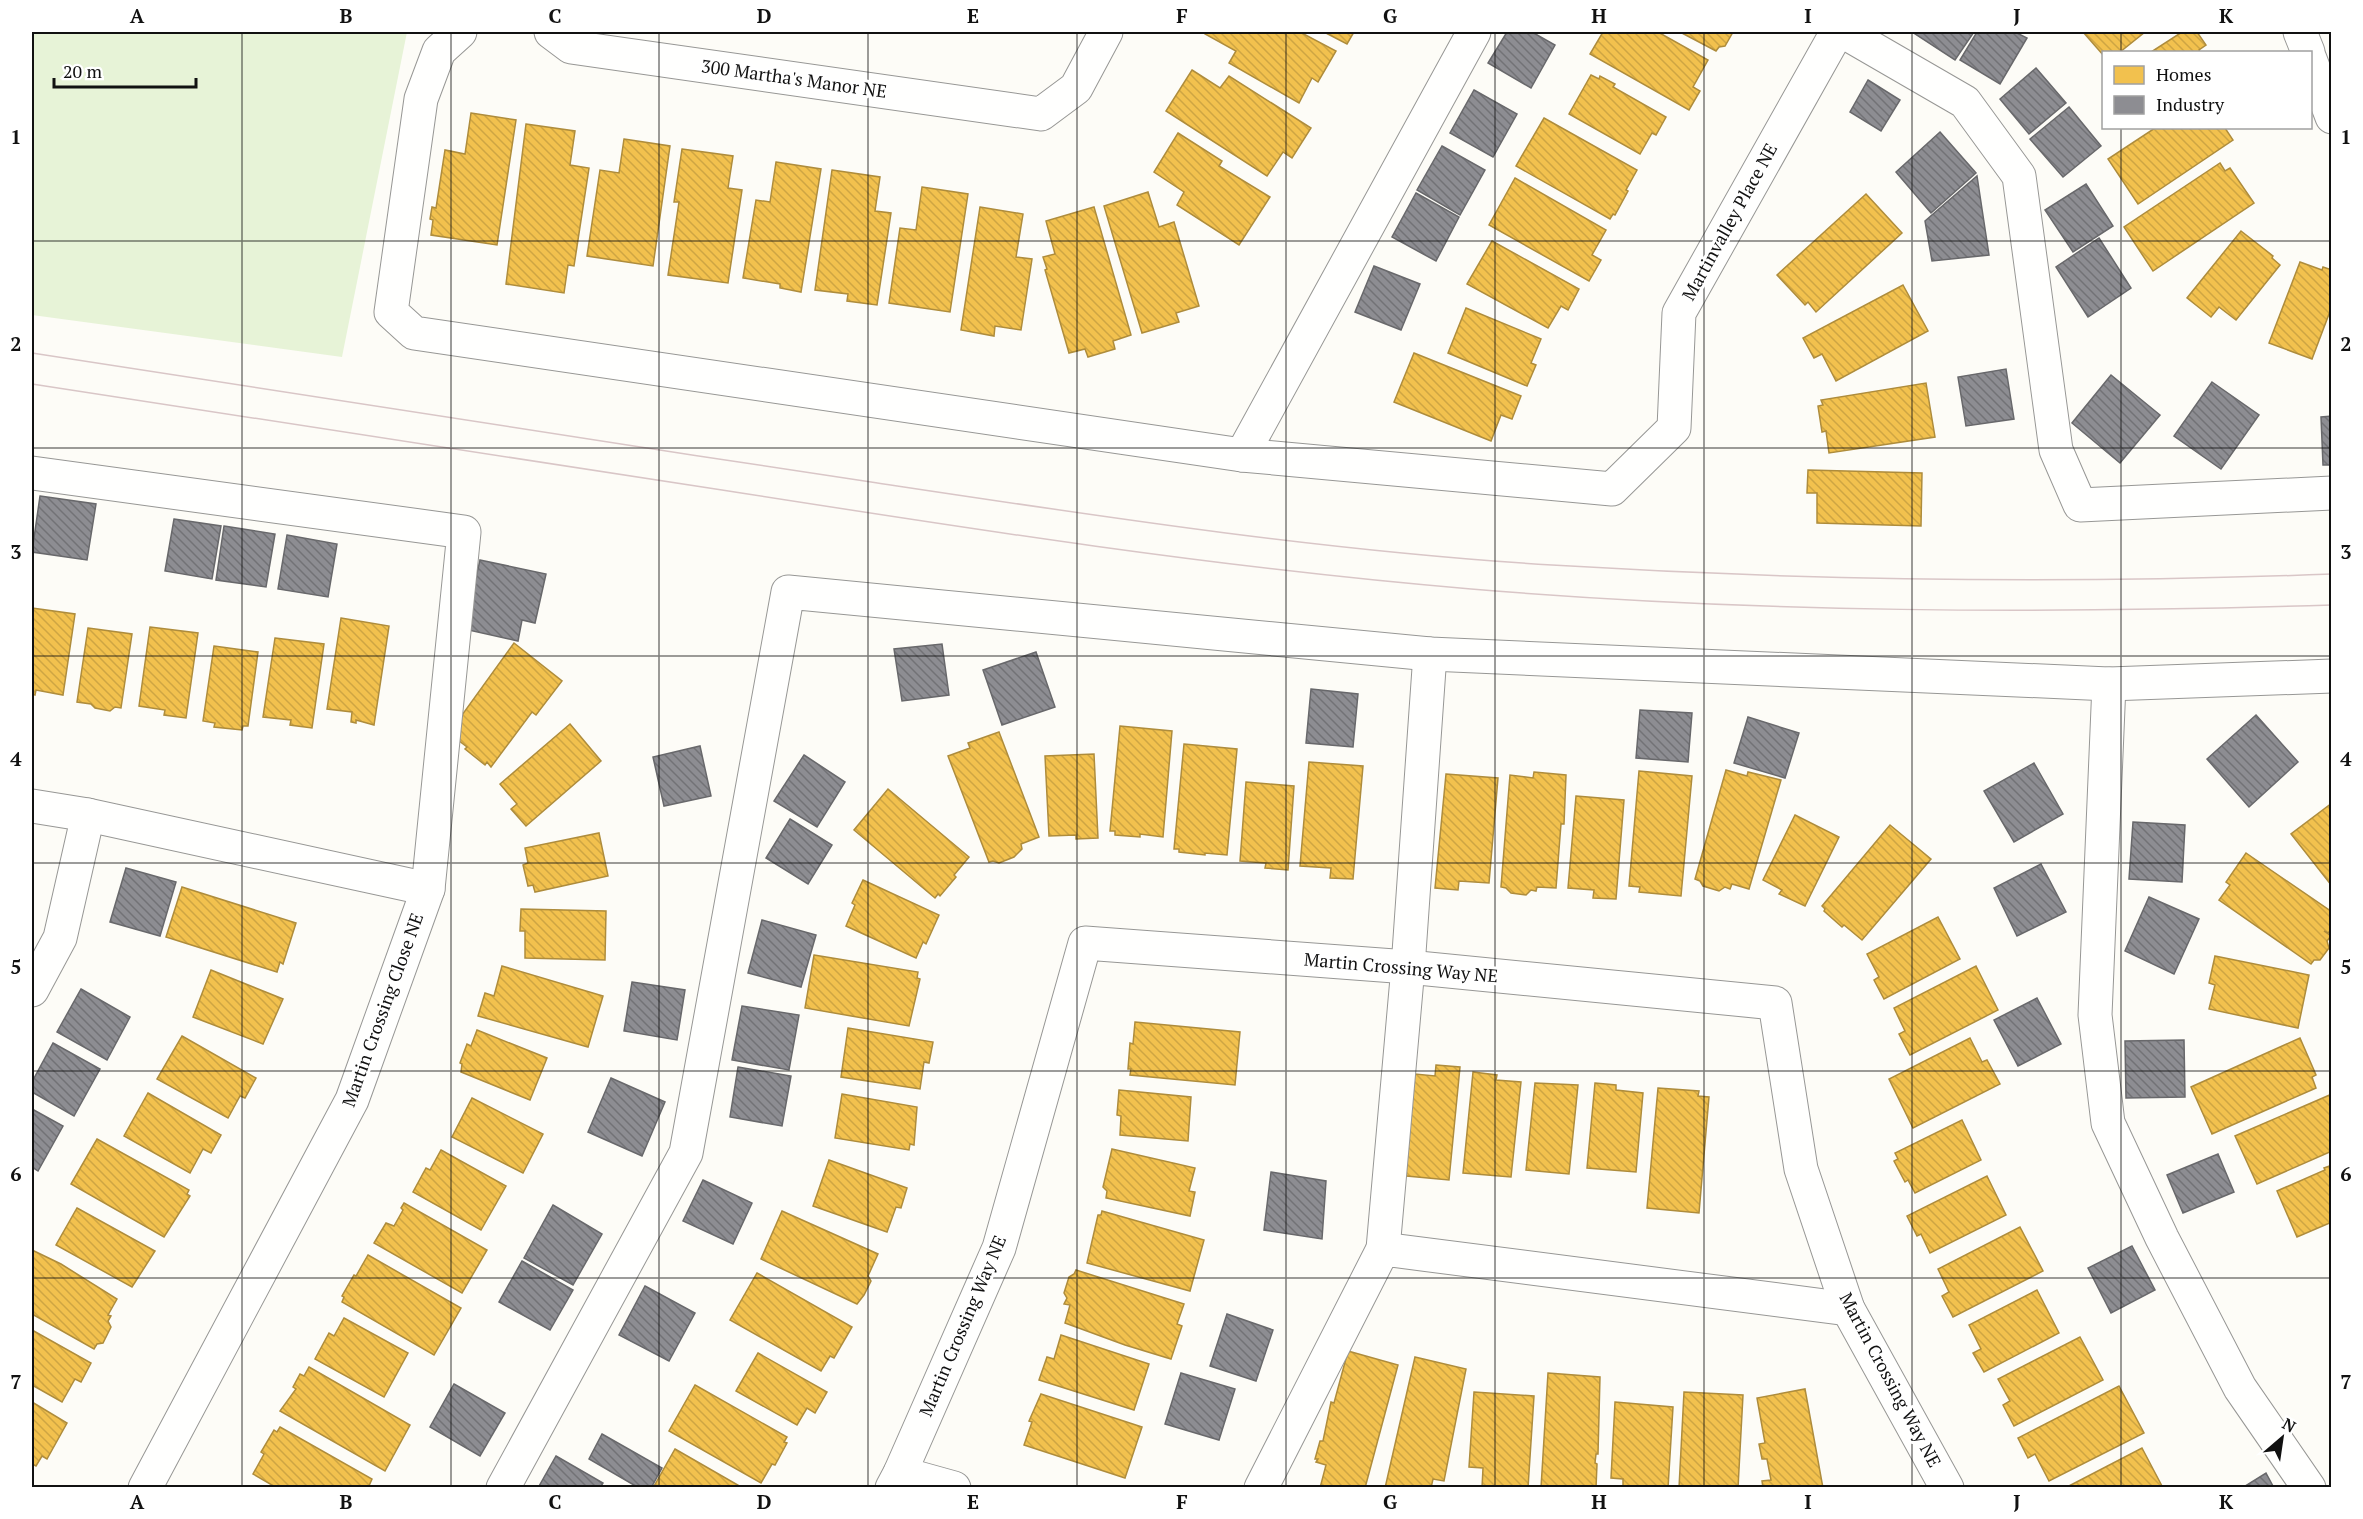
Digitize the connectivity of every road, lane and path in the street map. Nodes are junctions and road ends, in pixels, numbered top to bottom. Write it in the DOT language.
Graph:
graph roads {
  1 [pos="459,32"];
  2 [pos="550,32"];
  3 [pos="1106,32"];
  4 [pos="1474,32"];
  5 [pos="1837,32"];
  6 [pos="1844,32"];
  7 [pos="2300,32"];
  8 [pos="2308,51"];
  9 [pos="2312,65"];
  10 [pos="2331,117"];
  11 [pos="1242,455"];
  12 [pos="32,473"];
  13 [pos="2331,493"];
  14 [pos="1430,654"];
  15 [pos="2331,676"];
  16 [pos="2109,684"];
  17 [pos="32,806"];
  18 [pos="88,815"];
  19 [pos="428,889"];
  20 [pos="1408,967"];
  21 [pos="32,990"];
  22 [pos="1383,1249"];
  23 [pos="1848,1309"];
  24 [pos="896,1480"];
  25 [pos="145,1488"];
  26 [pos="503,1488"];
  27 [pos="954,1488"];
  28 [pos="1261,1488"];
  29 [pos="1947,1488"];
  30 [pos="2309,1488"];
  1 -- 11 [label="street"];
  2 -- 3 [label="street, 300 Martha's Manor NE"];
  4 -- 11 [label="street"];
  5 -- 11 [label="street, Martinvalley Place NE"];
  6 -- 13 [label="street"];
  7 -- 8 [label="street"];
  9 -- 10 [label="street"];
  12 -- 19 [label="street"];
  14 -- 16 [label="street"];
  14 -- 20 [label="street"];
  14 -- 26 [label="street"];
  15 -- 16 [label="street"];
  16 -- 30 [label="street"];
  17 -- 18 [label="street, Martin Crossing Close NE"];
  18 -- 19 [label="street, Martin Crossing Close NE"];
  18 -- 21 [label="street"];
  19 -- 25 [label="street, Martin Crossing Close NE"];
  20 -- 22 [label="street"];
  20 -- 23 [label="street, Martin Crossing Way NE"];
  20 -- 24 [label="street, Martin Crossing Way NE"];
  22 -- 23 [label="street"];
  22 -- 28 [label="street"];
  23 -- 29 [label="street, Martin Crossing Way NE"];
  24 -- 27 [label="street"];
}
